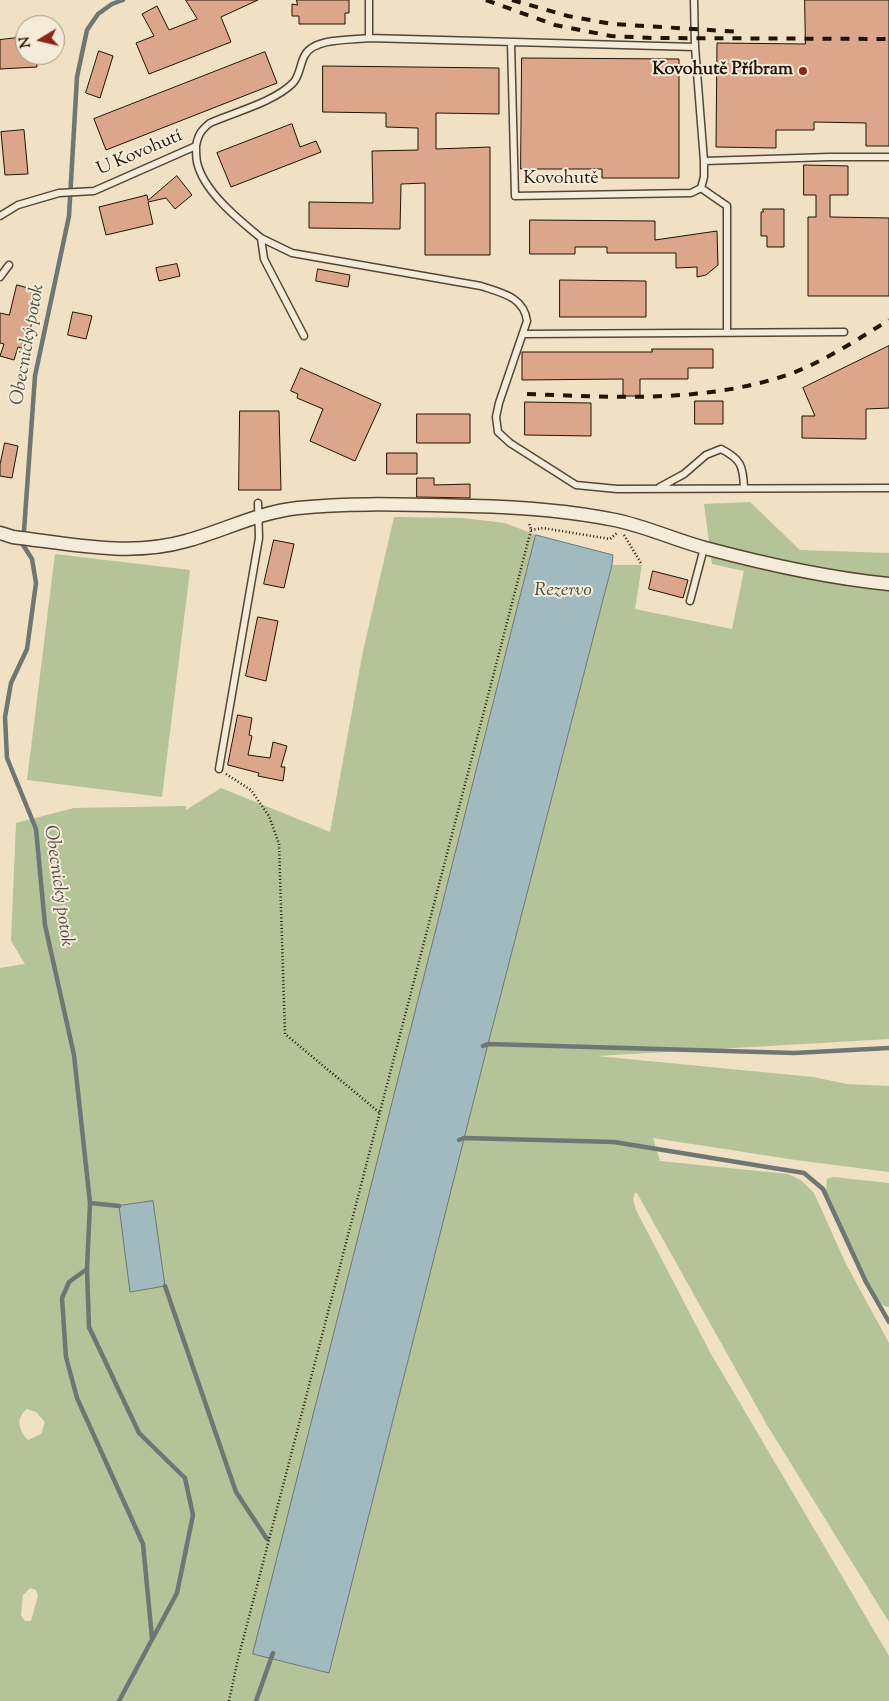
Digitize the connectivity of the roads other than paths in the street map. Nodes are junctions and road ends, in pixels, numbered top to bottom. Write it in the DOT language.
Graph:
graph roads {
  1 [pos="369,0"];
  2 [pos="694,0"];
  3 [pos="369,38"];
  4 [pos="512,43"];
  5 [pos="695,47"];
  6 [pos="196,146"];
  7 [pos="889,157"];
  8 [pos="704,161"];
  9 [pos="701,188"];
  10 [pos="0,216"];
  11 [pos="261,238"];
  12 [pos="9,265"];
  13 [pos="0,277"];
  14 [pos="727,332"];
  15 [pos="844,332"];
  16 [pos="524,334"];
  17 [pos="304,336"];
  18 [pos="659,488"];
  19 [pos="744,488"];
  20 [pos="889,488"];
  21 [pos="258,503"];
  22 [pos="258,517"];
  23 [pos="0,533"];
  24 [pos="704,548"];
  25 [pos="889,584"];
  26 [pos="690,601"];
  27 [pos="219,769"];
  1 -- 3 [label="lane"];
  2 -- 5 [label="lane"];
  3 -- 4 [label="lane"];
  3 -- 6 [label="lane"];
  4 -- 5 [label="lane"];
  4 -- 9 [label="lane, Kovohutě"];
  5 -- 8 [label="lane"];
  6 -- 10 [label="lane, U Kovohutí"];
  6 -- 11 [label="lane, U Kovohutí"];
  7 -- 8 [label="lane"];
  8 -- 9 [label="lane"];
  9 -- 14 [label="lane"];
  11 -- 16 [label="lane, U Kovohutí"];
  11 -- 17 [label="lane"];
  12 -- 13 [label="lane"];
  14 -- 15 [label="lane"];
  14 -- 16 [label="lane"];
  16 -- 18 [label="lane"];
  18 -- 19 [label="lane"];
  18 -- 19 [label="lane"];
  19 -- 20 [label="lane"];
  21 -- 22 [label="lane"];
  22 -- 23 [label="street"];
  22 -- 24 [label="street"];
  22 -- 27 [label="lane"];
  24 -- 25 [label="street"];
  24 -- 26 [label="lane"];
}
